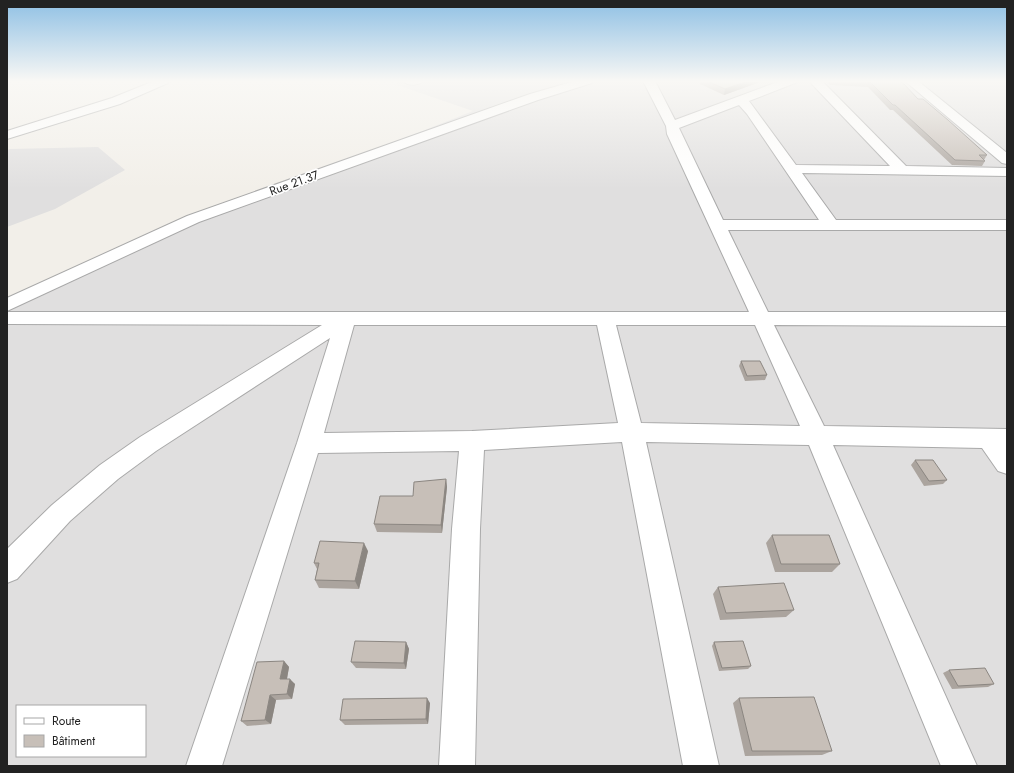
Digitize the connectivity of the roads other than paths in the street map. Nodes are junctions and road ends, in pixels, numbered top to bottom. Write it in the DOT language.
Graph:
graph roads {
  1 [pos="64,117"];
  2 [pos="480,117"];
  3 [pos="668,117"];
  4 [pos="696,117"];
  5 [pos="754,117"];
  6 [pos="850,117"];
  7 [pos="956,117"];
  8 [pos="672,126"];
  9 [pos="7,135"];
  10 [pos="1007,160"];
  11 [pos="792,169"];
  12 [pos="903,171"];
  13 [pos="1007,172"];
  14 [pos="831,225"];
  15 [pos="1007,225"];
  16 [pos="719,226"];
  17 [pos="7,305"];
  18 [pos="7,318"];
  19 [pos="346,319"];
  20 [pos="605,319"];
  21 [pos="761,319"];
  22 [pos="1007,319"];
  23 [pos="632,432"];
  24 [pos="817,436"];
  25 [pos="998,439"];
  26 [pos="472,441"];
  27 [pos="309,443"];
  28 [pos="1007,464"];
  29 [pos="7,569"];
  30 [pos="204,766"];
  31 [pos="457,766"];
  32 [pos="701,766"];
  33 [pos="959,766"];
  1 -- 9 [label="street"];
  2 -- 17 [label="street, Rue 21.37"];
  3 -- 8 [label="street"];
  4 -- 8 [label="street"];
  5 -- 11 [label="street"];
  6 -- 12 [label="street"];
  7 -- 10 [label="street"];
  8 -- 16 [label="street"];
  11 -- 12 [label="street"];
  11 -- 14 [label="street"];
  12 -- 13 [label="street"];
  14 -- 15 [label="street"];
  14 -- 16 [label="street"];
  16 -- 21 [label="street"];
  18 -- 19 [label="street"];
  19 -- 20 [label="street"];
  19 -- 27 [label="street"];
  19 -- 29 [label="street"];
  20 -- 21 [label="street"];
  20 -- 23 [label="street"];
  21 -- 22 [label="street"];
  21 -- 24 [label="street"];
  23 -- 24 [label="street"];
  23 -- 26 [label="street"];
  23 -- 32 [label="street"];
  24 -- 25 [label="street"];
  24 -- 33 [label="street"];
  25 -- 28 [label="street"];
  26 -- 27 [label="street"];
  26 -- 31 [label="street"];
  27 -- 30 [label="street"];
}
